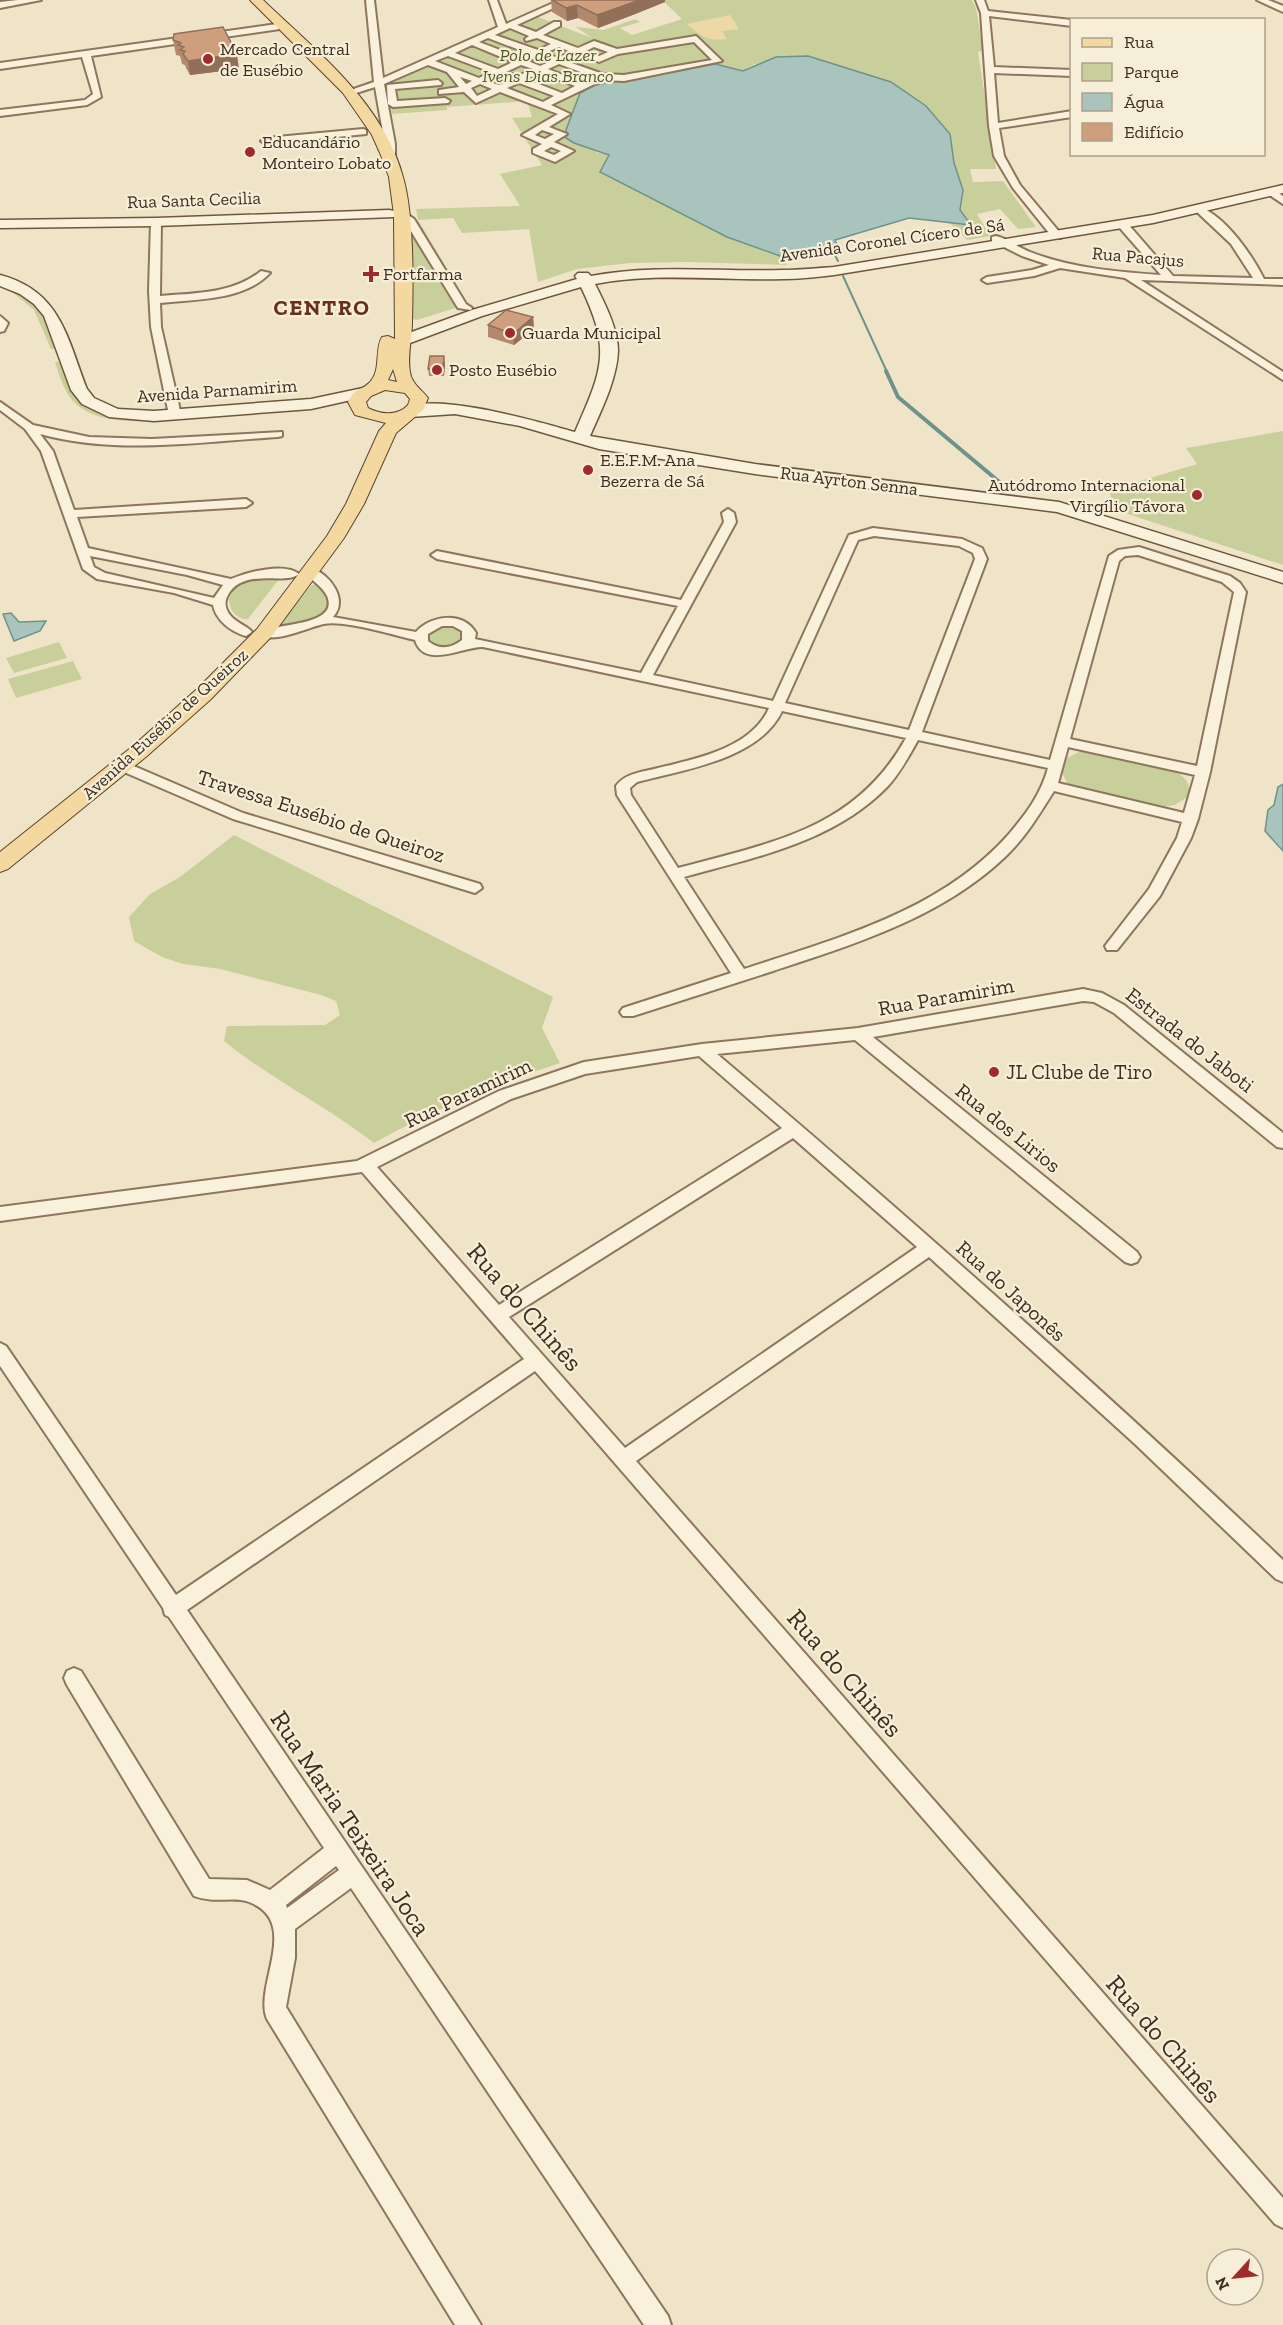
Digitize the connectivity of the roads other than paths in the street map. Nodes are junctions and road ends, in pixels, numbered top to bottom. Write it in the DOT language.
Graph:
graph roads {
  1 [pos="37,0"];
  2 [pos="242,0"];
  3 [pos="256,0"];
  4 [pos="370,0"];
  5 [pos="493,0"];
  6 [pos="567,0"];
  7 [pos="980,0"];
  8 [pos="1261,0"];
  9 [pos="0,5"];
  10 [pos="1283,9"];
  11 [pos="985,13"];
  12 [pos="1070,23"];
  13 [pos="557,24"];
  14 [pos="278,27"];
  15 [pos="506,27"];
  16 [pos="488,35"];
  17 [pos="535,36"];
  18 [pos="472,42"];
  19 [pos="558,44"];
  20 [pos="516,45"];
  21 [pos="578,51"];
  22 [pos="448,52"];
  23 [pos="616,52"];
  24 [pos="498,53"];
  25 [pos="537,53"];
  26 [pos="87,58"];
  27 [pos="519,61"];
  28 [pos="559,61"];
  29 [pos="429,62"];
  30 [pos="477,63"];
  31 [pos="606,64"];
  32 [pos="0,66"];
  33 [pos="580,69"];
  34 [pos="540,70"];
  35 [pos="991,70"];
  36 [pos="498,72"];
  37 [pos="454,73"];
  38 [pos="1070,73"];
  39 [pos="0,74"];
  40 [pos="600,76"];
  41 [pos="562,78"];
  42 [pos="520,80"];
  43 [pos="479,81"];
  44 [pos="383,86"];
  45 [pos="464,86"];
  46 [pos="583,86"];
  47 [pos="440,88"];
  48 [pos="542,88"];
  49 [pos="501,89"];
  50 [pos="562,96"];
  51 [pos="352,97"];
  52 [pos="522,97"];
  53 [pos="386,111"];
  54 [pos="542,111"];
  55 [pos="0,113"];
  56 [pos="1070,114"];
  57 [pos="545,125"];
  58 [pos="994,126"];
  59 [pos="363,132"];
  60 [pos="266,141"];
  61 [pos="390,162"];
  62 [pos="1280,191"];
  63 [pos="1200,210"];
  64 [pos="395,215"];
  65 [pos="156,222"];
  66 [pos="0,224"];
  67 [pos="1123,225"];
  68 [pos="1055,233"];
  69 [pos="1001,242"];
  70 [pos="1061,264"];
  71 [pos="265,273"];
  72 [pos="1127,275"];
  73 [pos="1168,277"];
  74 [pos="987,279"];
  75 [pos="0,280"];
  76 [pos="578,280"];
  77 [pos="1260,281"];
  78 [pos="1283,282"];
  79 [pos="0,290"];
  80 [pos="154,300"];
  81 [pos="467,308"];
  82 [pos="0,319"];
  83 [pos="404,322"];
  84 [pos="0,329"];
  85 [pos="404,340"];
  86 [pos="57,356"];
  87 [pos="1283,377"];
  88 [pos="369,390"];
  89 [pos="413,392"];
  90 [pos="0,405"];
  91 [pos="252,412"];
  92 [pos="408,413"];
  93 [pos="367,414"];
  94 [pos="175,415"];
  95 [pos="29,427"];
  96 [pos="578,431"];
  97 [pos="278,434"];
  98 [pos="77,440"];
  99 [pos="50,458"];
  100 [pos="246,503"];
  101 [pos="1071,505"];
  102 [pos="728,513"];
  103 [pos="71,514"];
  104 [pos="81,550"];
  105 [pos="104,555"];
  106 [pos="437,555"];
  107 [pos="86,564"];
  108 [pos="165,568"];
  109 [pos="1283,569"];
  110 [pos="302,573"];
  111 [pos="1283,578"];
  112 [pos="234,584"];
  113 [pos="150,585"];
  114 [pos="219,603"];
  115 [pos="685,604"];
  116 [pos="336,605"];
  117 [pos="323,620"];
  118 [pos="364,620"];
  119 [pos="423,632"];
  120 [pos="255,633"];
  121 [pos="468,642"];
  122 [pos="645,678"];
  123 [pos="776,706"];
  124 [pos="914,735"];
  125 [pos="1061,741"];
  126 [pos="1054,765"];
  127 [pos="122,766"];
  128 [pos="1203,772"];
  129 [pos="1050,786"];
  130 [pos="1191,819"];
  131 [pos="0,847"];
  132 [pos="0,864"];
  133 [pos="675,874"];
  134 [pos="476,888"];
  135 [pos="1112,946"];
  136 [pos="740,975"];
  137 [pos="1097,997"];
  138 [pos="628,1012"];
  139 [pos="858,1034"];
  140 [pos="702,1050"];
  141 [pos="794,1128"];
  142 [pos="1283,1142"];
  143 [pos="366,1165"];
  144 [pos="0,1214"];
  145 [pos="929,1248"];
  146 [pos="1131,1257"];
  147 [pos="496,1316"];
  148 [pos="0,1351"];
  149 [pos="536,1361"];
  150 [pos="623,1460"];
  151 [pos="1283,1573"];
  152 [pos="172,1609"];
  153 [pos="74,1678"];
  154 [pos="338,1851"];
  155 [pos="352,1873"];
  156 [pos="271,1903"];
  157 [pos="283,1924"];
  158 [pos="1283,2216"];
  159 [pos="469,2325"];
  160 [pos="658,2325"];
  1 -- 9 [label="street"];
  2 -- 14 [label="main road"];
  3 -- 14 [label="main road"];
  4 -- 44 [label="street"];
  5 -- 15 [label="street"];
  6 -- 15 [label="street"];
  7 -- 11 [label="street"];
  8 -- 10 [label="street"];
  11 -- 12 [label="street"];
  11 -- 35 [label="street"];
  13 -- 17 [label="street"];
  14 -- 26 [label="street"];
  14 -- 51 [label="main road"];
  15 -- 16 [label="street"];
  15 -- 17 [label="street"];
  16 -- 18 [label="street"];
  16 -- 20 [label="street"];
  17 -- 19 [label="street"];
  17 -- 20 [label="street"];
  18 -- 22 [label="street"];
  18 -- 24 [label="street"];
  19 -- 21 [label="street"];
  19 -- 25 [label="street"];
  20 -- 24 [label="street"];
  20 -- 25 [label="street"];
  21 -- 23 [label="street"];
  21 -- 28 [label="street"];
  21 -- 31 [label="street"];
  22 -- 29 [label="street"];
  22 -- 30 [label="street"];
  23 -- 31 [label="street"];
  23 -- 40 [label="street"];
  24 -- 27 [label="street"];
  24 -- 30 [label="street"];
  25 -- 27 [label="street"];
  25 -- 28 [label="street"];
  26 -- 32 [label="street"];
  26 -- 39 [label="street"];
  26 -- 55 [label="street"];
  27 -- 34 [label="street"];
  27 -- 36 [label="street"];
  28 -- 33 [label="street"];
  28 -- 34 [label="street"];
  29 -- 37 [label="street"];
  29 -- 44 [label="street"];
  30 -- 36 [label="street"];
  30 -- 37 [label="street"];
  31 -- 40 [label="street"];
  33 -- 40 [label="street"];
  33 -- 41 [label="street"];
  34 -- 41 [label="street"];
  34 -- 42 [label="street"];
  35 -- 38 [label="street"];
  35 -- 58 [label="street"];
  36 -- 42 [label="street"];
  36 -- 43 [label="street"];
  37 -- 43 [label="street"];
  37 -- 45 [label="street"];
  37 -- 47 [label="street"];
  40 -- 46 [label="street"];
  41 -- 46 [label="street"];
  41 -- 48 [label="street"];
  42 -- 48 [label="street"];
  42 -- 49 [label="street"];
  43 -- 45 [label="street"];
  43 -- 49 [label="street"];
  44 -- 47 [label="street"];
  44 -- 51 [label="street"];
  44 -- 53 [label="street"];
  45 -- 47 [label="street"];
  45 -- 49 [label="street"];
  46 -- 50 [label="street"];
  47 -- 53 [label="street"];
  48 -- 50 [label="street"];
  48 -- 52 [label="street"];
  49 -- 52 [label="street"];
  50 -- 54 [label="street"];
  51 -- 53 [label="street"];
  51 -- 59 [label="main road"];
  51 -- 61 [label="main road"];
  52 -- 54 [label="street"];
  53 -- 61 [label="street"];
  54 -- 57 [label="street"];
  54 -- 57 [label="street"];
  56 -- 58 [label="street"];
  57 -- 57 [label="street"];
  58 -- 68 [label="street"];
  59 -- 60 [label="street"];
  59 -- 64 [label="main road"];
  61 -- 64 [label="main road"];
  62 -- 63 [label="street, Avenida Coronel Cícero de Sá"];
  62 -- 68 [label="street, Avenida Coronel Cícero de Sá"];
  63 -- 67 [label="street, Avenida Coronel Cícero de Sá"];
  63 -- 77 [label="street"];
  64 -- 65 [label="street, Rua Santa Cecilia"];
  64 -- 81 [label="street"];
  64 -- 83 [label="main road"];
  64 -- 88 [label="main road"];
  65 -- 66 [label="street, Rua Santa Cecilia"];
  65 -- 80 [label="street"];
  67 -- 68 [label="street, Avenida Coronel Cícero de Sá"];
  67 -- 73 [label="street"];
  68 -- 69 [label="street, Avenida Coronel Cícero de Sá"];
  69 -- 70 [label="street, Rua Pacajus"];
  69 -- 76 [label="street, Avenida Coronel Cícero de Sá"];
  70 -- 72 [label="street, Rua Pacajus"];
  70 -- 74 [label="street"];
  71 -- 80 [label="street"];
  72 -- 73 [label="street, Rua Pacajus"];
  72 -- 87 [label="street"];
  73 -- 77 [label="street, Rua Pacajus"];
  75 -- 86 [label="street, Avenida Parnamirim"];
  76 -- 81 [label="street, Avenida Coronel Cícero de Sá"];
  76 -- 85 [label="street, Avenida Coronel Cícero de Sá"];
  76 -- 96 [label="street"];
  77 -- 78 [label="street, Rua Pacajus"];
  79 -- 86 [label="street, Avenida Parnamirim"];
  80 -- 94 [label="street"];
  81 -- 83 [label="street, Avenida Coronel Cícero de Sá"];
  82 -- 84 [label="street"];
  83 -- 85 [label="main road"];
  85 -- 89 [label="main road"];
  86 -- 91 [label="street, Avenida Parnamirim"];
  86 -- 94 [label="street, Avenida Parnamirim"];
  88 -- 89 [label="main road"];
  88 -- 91 [label="street, Avenida Parnamirim"];
  88 -- 93 [label="main road, Avenida Eusébio de Queiroz"];
  89 -- 92 [label="main road"];
  89 -- 96 [label="street, Rua Ayrton Senna"];
  90 -- 95 [label="street"];
  91 -- 93 [label="street, Avenida Parnamirim"];
  91 -- 94 [label="street, Avenida Parnamirim"];
  92 -- 93 [label="main road"];
  92 -- 96 [label="street, Rua Ayrton Senna"];
  92 -- 110 [label="main road, Avenida Eusébio de Queiroz"];
  93 -- 110 [label="main road, Avenida Eusébio de Queiroz"];
  95 -- 98 [label="street"];
  95 -- 99 [label="street"];
  96 -- 101 [label="street, Rua Ayrton Senna"];
  96 -- 101 [label="street, Rua Ayrton Senna"];
  97 -- 98 [label="street"];
  98 -- 99 [label="street"];
  99 -- 103 [label="street"];
  100 -- 103 [label="street"];
  101 -- 109 [label="street, Rua Ayrton Senna"];
  101 -- 111 [label="street, Rua Ayrton Senna"];
  102 -- 115 [label="street"];
  103 -- 104 [label="street"];
  104 -- 105 [label="street"];
  104 -- 107 [label="street"];
  105 -- 107 [label="street"];
  105 -- 108 [label="street"];
  106 -- 115 [label="street"];
  107 -- 113 [label="street"];
  108 -- 112 [label="street"];
  108 -- 113 [label="street"];
  110 -- 112 [label="street"];
  110 -- 116 [label="street"];
  110 -- 120 [label="main road, Avenida Eusébio de Queiroz"];
  112 -- 114 [label="street"];
  113 -- 114 [label="street"];
  114 -- 120 [label="street"];
  115 -- 122 [label="street"];
  116 -- 117 [label="street"];
  116 -- 118 [label="street"];
  117 -- 118 [label="street"];
  117 -- 120 [label="street"];
  118 -- 119 [label="street"];
  119 -- 121 [label="street"];
  119 -- 121 [label="street"];
  120 -- 127 [label="main road, Avenida Eusébio de Queiroz"];
  120 -- 131 [label="main road, Avenida Eusébio de Queiroz"];
  121 -- 122 [label="street"];
  122 -- 123 [label="street"];
  123 -- 124 [label="street"];
  123 -- 124 [label="street"];
  123 -- 133 [label="street"];
  124 -- 126 [label="street"];
  124 -- 133 [label="street"];
  125 -- 126 [label="street"];
  125 -- 128 [label="street"];
  125 -- 128 [label="street"];
  126 -- 129 [label="street"];
  127 -- 132 [label="main road, Avenida Eusébio de Queiroz"];
  127 -- 134 [label="street, Travessa Eusébio de Queiroz"];
  128 -- 130 [label="street"];
  129 -- 130 [label="street"];
  129 -- 136 [label="street"];
  130 -- 135 [label="street"];
  133 -- 136 [label="street"];
  136 -- 138 [label="street"];
  137 -- 139 [label="street, Rua Paramirim"];
  137 -- 142 [label="street, Estrada do Jaboti"];
  139 -- 140 [label="street, Rua Paramirim"];
  139 -- 146 [label="street, Rua dos Lirios"];
  140 -- 141 [label="street, Rua do Japonês"];
  140 -- 143 [label="street, Rua Paramirim"];
  141 -- 145 [label="street, Rua do Japonês"];
  141 -- 147 [label="street"];
  143 -- 144 [label="street, Rua Paramirim"];
  143 -- 147 [label="street, Rua do Chinês"];
  145 -- 150 [label="street"];
  145 -- 151 [label="street, Rua do Japonês"];
  147 -- 149 [label="street, Rua do Chinês"];
  148 -- 152 [label="street, Rua Maria Teixeira Joca"];
  149 -- 150 [label="street, Rua do Chinês"];
  149 -- 152 [label="street"];
  150 -- 158 [label="street, Rua do Chinês"];
  152 -- 154 [label="street, Rua Maria Teixeira Joca"];
  153 -- 156 [label="street"];
  154 -- 155 [label="street, Rua Maria Teixeira Joca"];
  154 -- 156 [label="street"];
  155 -- 157 [label="street"];
  155 -- 160 [label="street, Rua Maria Teixeira Joca"];
  156 -- 157 [label="street"];
  157 -- 159 [label="street"];
}
